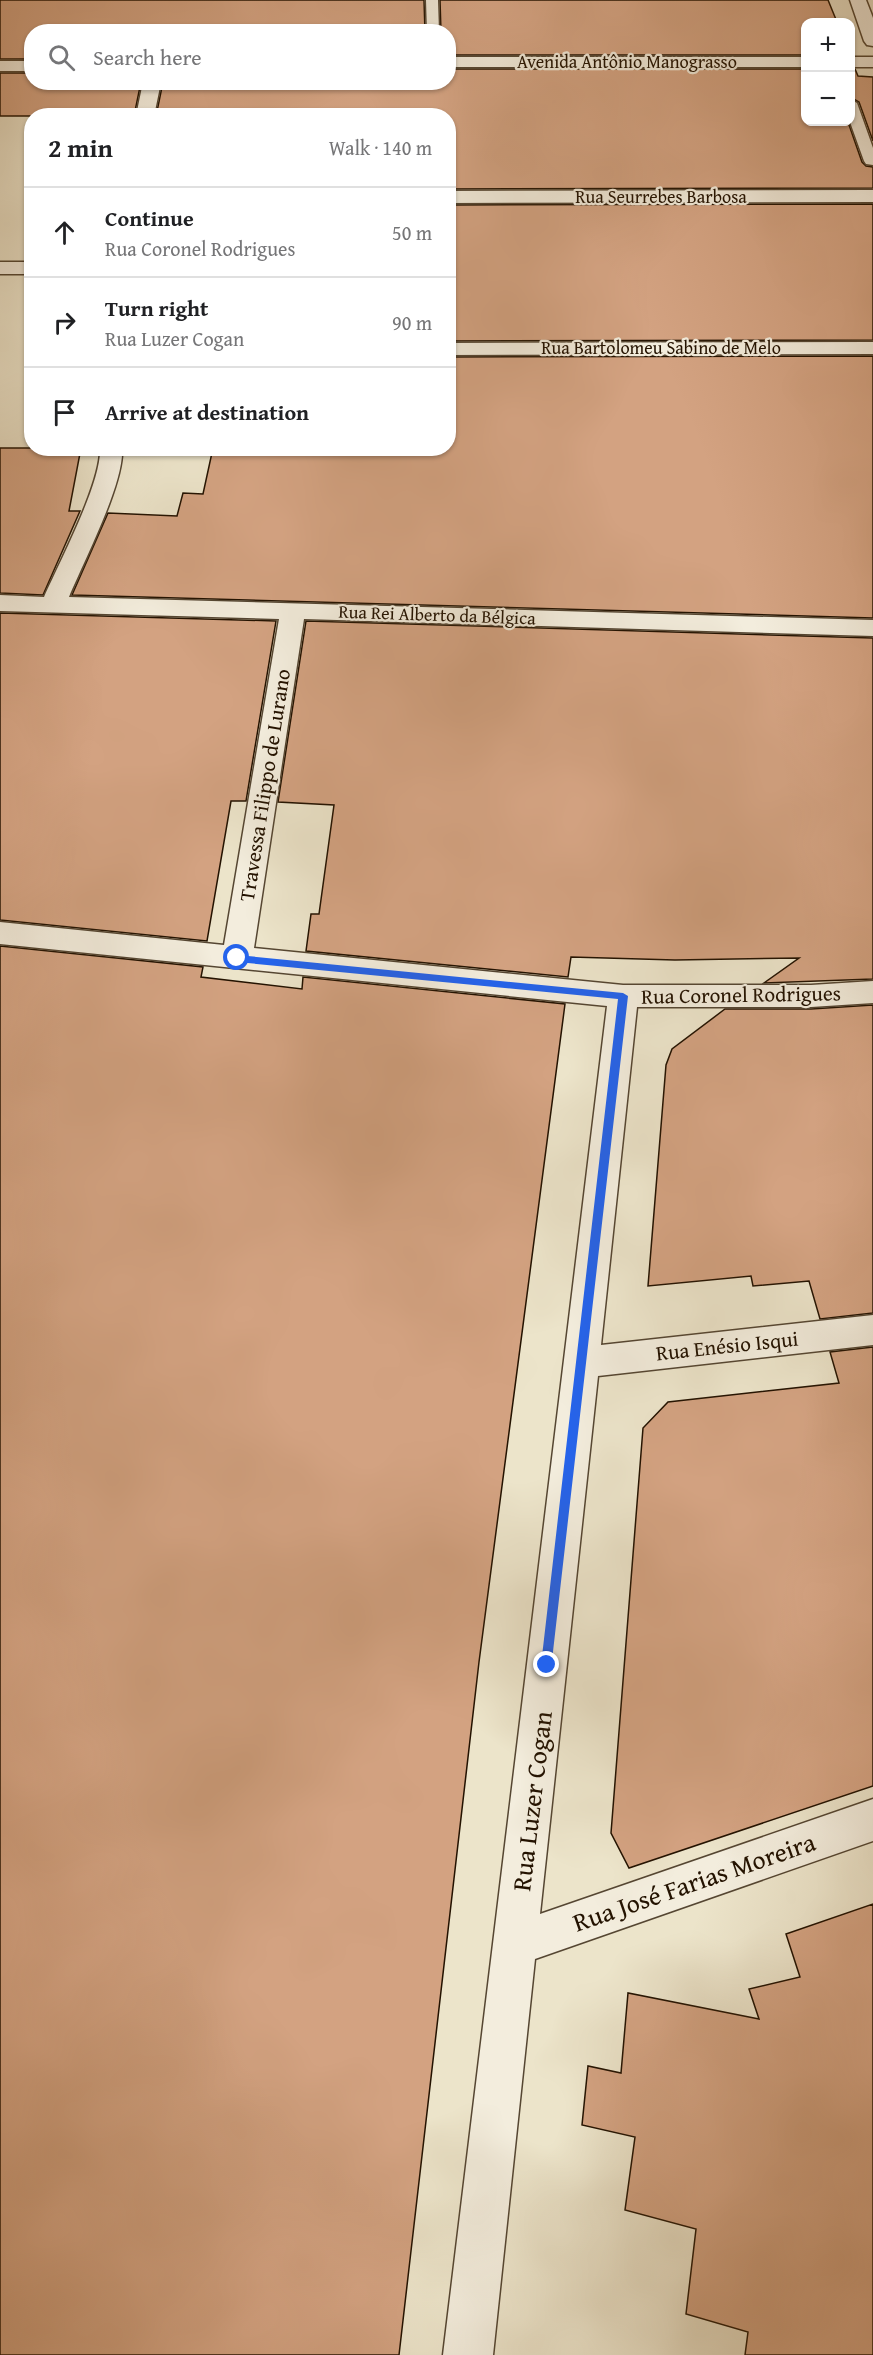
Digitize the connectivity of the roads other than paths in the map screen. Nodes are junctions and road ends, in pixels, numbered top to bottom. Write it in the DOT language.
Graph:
graph roads {
  1 [pos="432,0"];
  2 [pos="858,0"];
  3 [pos="433,24"];
  4 [pos="873,41"];
  5 [pos="456,62"];
  6 [pos="801,62"];
  7 [pos="855,62"];
  8 [pos="873,62"];
  9 [pos="0,66"];
  10 [pos="24,66"];
  11 [pos="150,90"];
  12 [pos="147,108"];
  13 [pos="855,118"];
  14 [pos="871,161"];
  15 [pos="873,196"];
  16 [pos="456,197"];
  17 [pos="0,268"];
  18 [pos="24,268"];
  19 [pos="873,348"];
  20 [pos="456,349"];
  21 [pos="112,456"];
  22 [pos="0,603"];
  23 [pos="53,605"];
  24 [pos="293,611"];
  25 [pos="873,628"];
  26 [pos="0,933"];
  27 [pos="237,958"];
  28 [pos="873,992"];
  29 [pos="623,996"];
  30 [pos="873,1330"];
  31 [pos="582,1362"];
  32 [pos="873,1820"];
  33 [pos="515,1944"];
  34 [pos="468,2355"];
  1 -- 3 [label="lane"];
  2 -- 4 [label="street"];
  5 -- 6 [label="street, Avenida Antônio Manograsso"];
  7 -- 8 [label="street"];
  9 -- 10 [label="street"];
  11 -- 12 [label="street"];
  13 -- 14 [label="lane"];
  15 -- 16 [label="street, Rua Seurrebes Barbosa"];
  17 -- 18 [label="street"];
  19 -- 20 [label="street, Rua Bartolomeu Sabino de Melo"];
  21 -- 23 [label="street"];
  22 -- 23 [label="street, Rua Rei Alberto da Bélgica"];
  23 -- 24 [label="street, Rua Rei Alberto da Bélgica"];
  24 -- 25 [label="street, Rua Rei Alberto da Bélgica"];
  24 -- 27 [label="street, Travessa Filippo de Lurano"];
  26 -- 27 [label="street, Rua Coronel Rodrigues"];
  27 -- 29 [label="street, Rua Coronel Rodrigues"];
  28 -- 29 [label="street, Rua Coronel Rodrigues"];
  29 -- 31 [label="street, Rua Luzer Cogan"];
  30 -- 31 [label="street, Rua Enésio Isqui"];
  31 -- 33 [label="street, Rua Luzer Cogan"];
  32 -- 33 [label="street, Rua José Farias Moreira"];
  33 -- 34 [label="street, Rua Luzer Cogan"];
}
